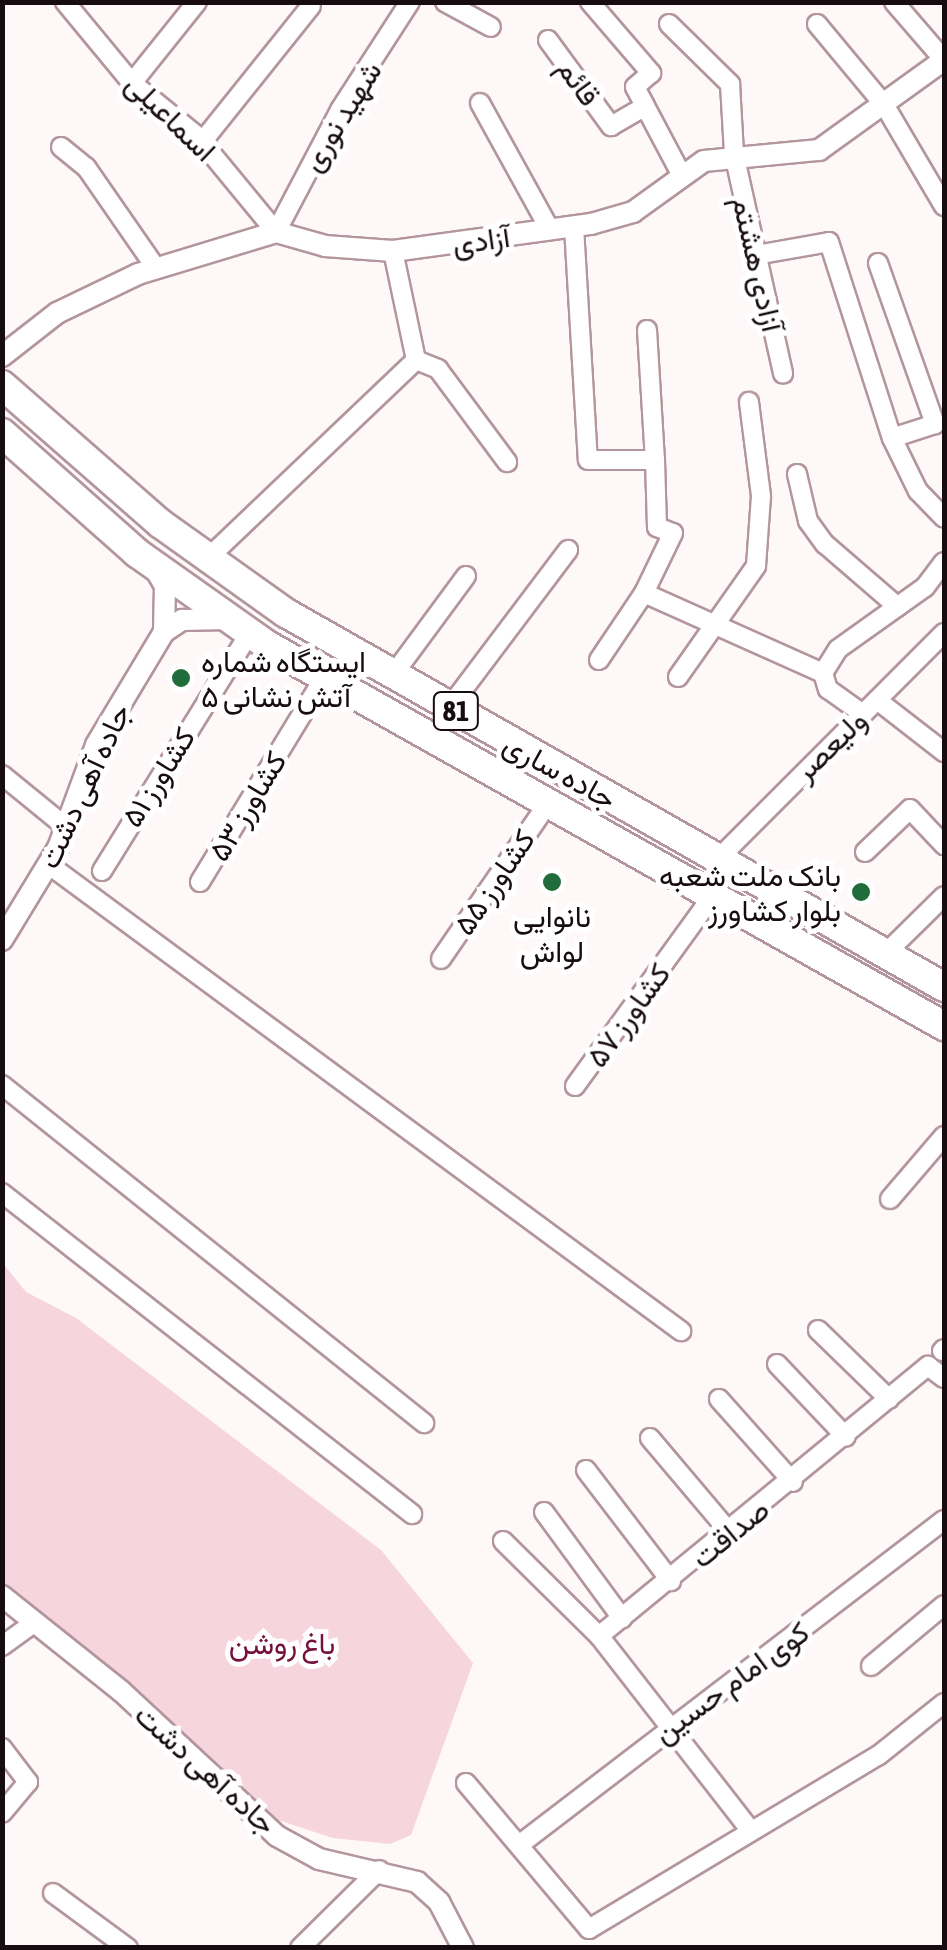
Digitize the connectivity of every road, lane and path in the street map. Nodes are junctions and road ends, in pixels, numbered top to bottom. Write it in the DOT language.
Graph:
graph roads {
  1 [pos="64,2"];
  2 [pos="197,2"];
  3 [pos="410,2"];
  4 [pos="445,2"];
  5 [pos="590,2"];
  6 [pos="894,2"];
  7 [pos="310,6"];
  8 [pos="669,24"];
  9 [pos="817,24"];
  10 [pos="491,27"];
  11 [pos="548,40"];
  12 [pos="944,60"];
  13 [pos="132,83"];
  14 [pos="480,102"];
  15 [pos="645,106"];
  16 [pos="884,106"];
  17 [pos="202,142"];
  18 [pos="61,146"];
  19 [pos="734,154"];
  20 [pos="682,176"];
  21 [pos="944,206"];
  22 [pos="574,227"];
  23 [pos="550,230"];
  24 [pos="276,232"];
  25 [pos="393,251"];
  26 [pos="756,254"];
  27 [pos="878,264"];
  28 [pos="156,268"];
  29 [pos="648,330"];
  30 [pos="2,356"];
  31 [pos="416,360"];
  32 [pos="783,374"];
  33 [pos="2,385"];
  34 [pos="749,402"];
  35 [pos="2,434"];
  36 [pos="892,438"];
  37 [pos="655,460"];
  38 [pos="507,462"];
  39 [pos="797,474"];
  40 [pos="944,518"];
  41 [pos="568,550"];
  42 [pos="206,560"];
  43 [pos="944,562"];
  44 [pos="153,566"];
  45 [pos="466,576"];
  46 [pos="644,593"];
  47 [pos="898,607"];
  48 [pos="714,624"];
  49 [pos="238,626"];
  50 [pos="164,632"];
  51 [pos="944,633"];
  52 [pos="600,660"];
  53 [pos="823,673"];
  54 [pos="393,675"];
  55 [pos="678,677"];
  56 [pos="324,678"];
  57 [pos="877,700"];
  58 [pos="449,708"];
  59 [pos="863,714"];
  60 [pos="944,752"];
  61 [pos="2,774"];
  62 [pos="547,805"];
  63 [pos="66,827"];
  64 [pos="944,846"];
  65 [pos="865,852"];
  66 [pos="718,859"];
  67 [pos="48,864"];
  68 [pos="102,871"];
  69 [pos="200,882"];
  70 [pos="714,894"];
  71 [pos="944,896"];
  72 [pos="2,940"];
  73 [pos="886,953"];
  74 [pos="442,959"];
  75 [pos="944,987"];
  76 [pos="944,1026"];
  77 [pos="2,1085"];
  78 [pos="575,1086"];
  79 [pos="944,1136"];
  80 [pos="2,1194"];
  81 [pos="890,1199"];
  82 [pos="818,1330"];
  83 [pos="681,1331"];
  84 [pos="777,1364"];
  85 [pos="944,1378"];
  86 [pos="719,1399"];
  87 [pos="889,1399"];
  88 [pos="424,1424"];
  89 [pos="846,1437"];
  90 [pos="650,1438"];
  91 [pos="586,1470"];
  92 [pos="793,1482"];
  93 [pos="544,1512"];
  94 [pos="412,1514"];
  95 [pos="944,1520"];
  96 [pos="730,1534"];
  97 [pos="503,1541"];
  98 [pos="671,1580"];
  99 [pos="2,1596"];
  100 [pos="944,1605"];
  101 [pos="622,1618"];
  102 [pos="35,1622"];
  103 [pos="599,1636"];
  104 [pos="2,1646"];
  105 [pos="871,1666"];
  106 [pos="944,1703"];
  107 [pos="668,1725"];
  108 [pos="2,1748"];
  109 [pos="466,1783"];
  110 [pos="2,1813"];
  111 [pos="751,1831"];
  112 [pos="519,1846"];
  113 [pos="380,1870"];
  114 [pos="54,1893"];
  115 [pos="128,1948"];
  116 [pos="300,1948"];
  117 [pos="463,1948"];
  1 -- 13 [label="street, اسماعیلی"];
  2 -- 13 [label="street"];
  3 -- 24 [label="street, شهید نوری"];
  4 -- 10 [label="street"];
  5 -- 15 [label="street"];
  6 -- 12 [label="street"];
  7 -- 17 [label="street"];
  8 -- 19 [label="street, آزادی هشتم"];
  9 -- 16 [label="street"];
  11 -- 15 [label="street, قائم"];
  12 -- 16 [label="street, آزادی"];
  13 -- 17 [label="street, اسماعیلی"];
  14 -- 23 [label="street"];
  15 -- 20 [label="street, قائم"];
  16 -- 19 [label="street, آزادی"];
  16 -- 21 [label="street"];
  17 -- 24 [label="street, اسماعیلی"];
  18 -- 28 [label="street"];
  19 -- 20 [label="street, آزادی"];
  19 -- 26 [label="street, آزادی هشتم"];
  20 -- 22 [label="street, آزادی"];
  22 -- 23 [label="street, آزادی"];
  22 -- 37 [label="street"];
  23 -- 25 [label="street, آزادی"];
  24 -- 25 [label="street, آزادی"];
  24 -- 28 [label="street"];
  25 -- 31 [label="street"];
  26 -- 32 [label="street, آزادی هشتم"];
  26 -- 36 [label="street"];
  27 -- 36 [label="street"];
  28 -- 30 [label="street"];
  29 -- 37 [label="street"];
  31 -- 38 [label="street"];
  31 -- 42 [label="street"];
  33 -- 42 [label="highway, جاده ساری / 81"];
  34 -- 48 [label="street"];
  35 -- 44 [label="highway, جاده ساری / 81"];
  36 -- 40 [label="street"];
  37 -- 46 [label="street"];
  39 -- 47 [label="street"];
  41 -- 58 [label="street"];
  42 -- 54 [label="highway, جاده ساری / 81"];
  43 -- 47 [label="street"];
  44 -- 49 [label="highway, جاده ساری / 81"];
  44 -- 50 [label="street"];
  45 -- 54 [label="street"];
  46 -- 48 [label="street"];
  46 -- 52 [label="street"];
  47 -- 53 [label="street"];
  48 -- 53 [label="street"];
  48 -- 55 [label="street"];
  49 -- 50 [label="street"];
  49 -- 56 [label="highway, جاده ساری / 81"];
  49 -- 68 [label="street, کشاورز ۵۱"];
  50 -- 63 [label="street, جاده آهی دشت"];
  51 -- 57 [label="street, ولیعصر"];
  53 -- 59 [label="street"];
  54 -- 58 [label="highway, جاده ساری / 81"];
  56 -- 62 [label="highway, جاده ساری / 81"];
  56 -- 69 [label="street, کشاورز ۵۳"];
  57 -- 59 [label="street, ولیعصر"];
  57 -- 60 [label="street"];
  58 -- 66 [label="highway, جاده ساری / 81"];
  59 -- 66 [label="street, ولیعصر"];
  61 -- 63 [label="street"];
  62 -- 70 [label="highway, جاده ساری / 81"];
  62 -- 74 [label="street, کشاورز ۵۵"];
  63 -- 67 [label="street, جاده آهی دشت"];
  64 -- 65 [label="street"];
  66 -- 73 [label="highway, جاده ساری / 81"];
  67 -- 72 [label="street, جاده آهی دشت"];
  67 -- 83 [label="street"];
  70 -- 76 [label="highway, جاده ساری / 81"];
  70 -- 78 [label="street, کشاورز ۵۷"];
  71 -- 73 [label="street"];
  73 -- 75 [label="highway, جاده ساری / 81"];
  77 -- 88 [label="street"];
  79 -- 81 [label="street"];
  80 -- 94 [label="street"];
  82 -- 87 [label="street"];
  84 -- 89 [label="street"];
  85 -- 87 [label="street, صداقت"];
  86 -- 92 [label="street"];
  87 -- 89 [label="street, صداقت"];
  89 -- 92 [label="street, صداقت"];
  90 -- 96 [label="street"];
  91 -- 98 [label="street"];
  92 -- 96 [label="street, صداقت"];
  93 -- 101 [label="street"];
  95 -- 107 [label="street, کوی امام حسین"];
  96 -- 98 [label="street, صداقت"];
  97 -- 103 [label="street"];
  98 -- 101 [label="street, صداقت"];
  99 -- 102 [label="street, جاده آهی دشت"];
  100 -- 105 [label="street"];
  101 -- 103 [label="street, صداقت"];
  102 -- 104 [label="street"];
  102 -- 113 [label="street, جاده آهی دشت"];
  103 -- 107 [label="street"];
  106 -- 111 [label="street"];
  107 -- 111 [label="street"];
  107 -- 112 [label="street, کوی امام حسین"];
  108 -- 110 [label="street"];
  109 -- 112 [label="street"];
  111 -- 112 [label="street"];
  113 -- 116 [label="street"];
  113 -- 117 [label="street, جاده آهی دشت"];
  114 -- 115 [label="street"];
}
